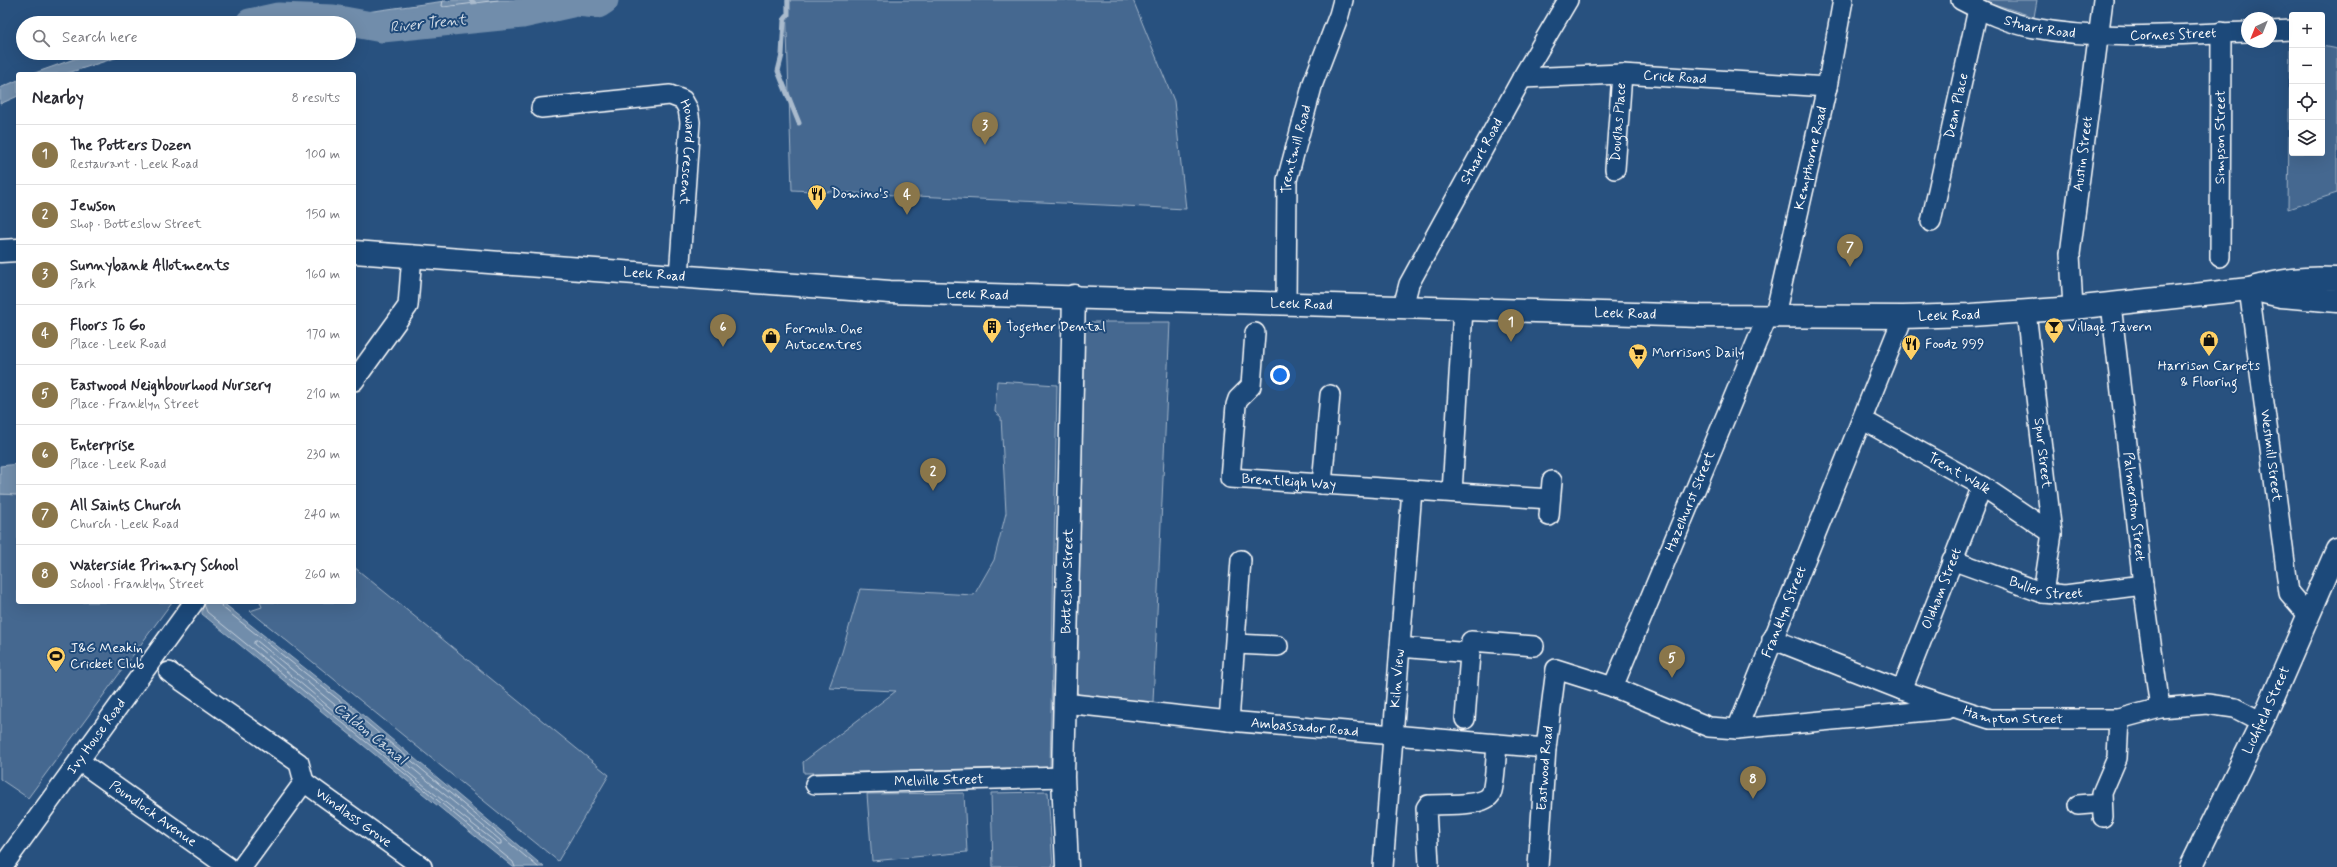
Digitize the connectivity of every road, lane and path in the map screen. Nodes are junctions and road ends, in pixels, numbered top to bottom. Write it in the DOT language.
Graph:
graph roads {
  1 [pos="1342,0"];
  2 [pos="1568,0"];
  3 [pos="1843,0"];
  4 [pos="1961,0"];
  5 [pos="2103,0"];
  6 [pos="1978,10"];
  7 [pos="2289,30"];
  8 [pos="2277,31"];
  9 [pos="2221,32"];
  10 [pos="2241,32"];
  11 [pos="2099,35"];
  12 [pos="1622,74"];
  13 [pos="1522,78"];
  14 [pos="1827,87"];
  15 [pos="541,108"];
  16 [pos="1615,169"];
  17 [pos="1931,222"];
  18 [pos="2213,246"];
  19 [pos="16,250"];
  20 [pos="0,251"];
  21 [pos="356,252"];
  22 [pos="412,255"];
  23 [pos="679,276"];
  24 [pos="2337,279"];
  25 [pos="2249,289"];
  26 [pos="1074,296"];
  27 [pos="2337,301"];
  28 [pos="1286,304"];
  29 [pos="2110,304"];
  30 [pos="1403,307"];
  31 [pos="2073,308"];
  32 [pos="1463,309"];
  33 [pos="2026,312"];
  34 [pos="1771,315"];
  35 [pos="1903,317"];
  36 [pos="1255,333"];
  37 [pos="356,378"];
  38 [pos="1330,395"];
  39 [pos="1863,420"];
  40 [pos="1322,484"];
  41 [pos="1982,486"];
  42 [pos="1412,490"];
  43 [pos="1452,492"];
  44 [pos="1550,499"];
  45 [pos="2052,533"];
  46 [pos="2337,550"];
  47 [pos="1241,560"];
  48 [pos="1952,560"];
  49 [pos="2143,585"];
  50 [pos="2042,593"];
  51 [pos="192,604"];
  52 [pos="2308,615"];
  53 [pos="1772,639"];
  54 [pos="1236,644"];
  55 [pos="1278,646"];
  56 [pos="1534,646"];
  57 [pos="1400,647"];
  58 [pos="1470,653"];
  59 [pos="168,672"];
  60 [pos="1613,687"];
  61 [pos="1902,690"];
  62 [pos="1064,703"];
  63 [pos="1955,708"];
  64 [pos="2160,708"];
  65 [pos="1465,719"];
  66 [pos="2119,719"];
  67 [pos="1229,721"];
  68 [pos="2262,722"];
  69 [pos="1737,729"];
  70 [pos="1393,736"];
  71 [pos="1497,744"];
  72 [pos="1546,748"];
  73 [pos="79,761"];
  74 [pos="1063,777"];
  75 [pos="304,782"];
  76 [pos="815,784"];
  77 [pos="2078,805"];
  78 [pos="1429,864"];
  79 [pos="418,866"];
  80 [pos="2,867"];
  81 [pos="228,867"];
  82 [pos="242,867"];
  83 [pos="1067,867"];
  84 [pos="1383,867"];
  85 [pos="1538,867"];
  86 [pos="2191,867"];
  1 -- 28 [label="street, Trentmill Road"];
  2 -- 13 [label="street, Stuart Road"];
  3 -- 14 [label="street, Kempthorne Road"];
  4 -- 6 [label="street, Stuart Road"];
  5 -- 11 [label="street, Austin Street"];
  6 -- 11 [label="street, Stuart Road"];
  6 -- 17 [label="street, Dean Place"];
  7 -- 8 [label="street"];
  9 -- 10 [label="street, Cornes Street"];
  9 -- 11 [label="street, Cornes Street"];
  9 -- 18 [label="street, Simpson Street"];
  11 -- 31 [label="street, Austin Street"];
  12 -- 13 [label="street, Crick Road"];
  12 -- 14 [label="street, Crick Road"];
  12 -- 16 [label="street, Douglas Place"];
  13 -- 30 [label="street, Stuart Road"];
  14 -- 34 [label="street, Kempthorne Road"];
  15 -- 23 [label="street, Howard Crescent"];
  19 -- 20 [label="main road"];
  21 -- 22 [label="main road, Leek Road"];
  22 -- 23 [label="main road, Leek Road"];
  22 -- 37 [label="street"];
  23 -- 26 [label="main road, Leek Road"];
  24 -- 25 [label="main road, Leek Road"];
  25 -- 27 [label="main road, Leek Road"];
  25 -- 29 [label="main road, Leek Road"];
  25 -- 52 [label="street, Westmill Street"];
  26 -- 28 [label="main road, Leek Road"];
  26 -- 62 [label="main road, Botteslow Street"];
  28 -- 30 [label="main road, Leek Road"];
  29 -- 31 [label="main road, Leek Road"];
  29 -- 49 [label="street, Palmerston Street"];
  30 -- 32 [label="main road, Leek Road"];
  31 -- 33 [label="main road, Leek Road"];
  32 -- 34 [label="main road, Leek Road"];
  32 -- 43 [label="street"];
  33 -- 35 [label="main road, Leek Road"];
  33 -- 45 [label="street, Spur Street"];
  34 -- 35 [label="main road, Leek Road"];
  34 -- 60 [label="street, Hazelhurst Street"];
  35 -- 39 [label="street, Franklyn Street"];
  36 -- 40 [label="street, Brentleigh Way"];
  38 -- 40 [label="street"];
  39 -- 41 [label="street, Trent Walk"];
  39 -- 53 [label="street, Franklyn Street"];
  40 -- 42 [label="street, Brentleigh Way"];
  41 -- 45 [label="street, Trent Walk"];
  41 -- 48 [label="street, Oldham Street"];
  42 -- 43 [label="street, Brentleigh Way"];
  42 -- 57 [label="street, Kiln View"];
  43 -- 44 [label="street, Brentleigh Way"];
  45 -- 50 [label="street, Spur Street"];
  46 -- 52 [label="main road, Lichfield Street"];
  47 -- 54 [label="street"];
  48 -- 50 [label="street, Buller Street"];
  48 -- 61 [label="street, Oldham Street"];
  49 -- 50 [label="street, Buller Street"];
  49 -- 64 [label="street, Palmerston Street"];
  51 -- 73 [label="street, Ivy House Road"];
  52 -- 68 [label="main road, Lichfield Street"];
  53 -- 61 [label="street, Hampton Street"];
  53 -- 69 [label="street, Franklyn Street"];
  54 -- 55 [label="street"];
  54 -- 67 [label="street"];
  56 -- 58 [label="street"];
  57 -- 58 [label="street"];
  57 -- 70 [label="street, Kiln View"];
  58 -- 65 [label="street"];
  59 -- 75 [label="street"];
  60 -- 69 [label="street"];
  60 -- 72 [label="street, Eastwood Road"];
  61 -- 63 [label="street, Hampton Street"];
  62 -- 67 [label="street, Ambassador Road"];
  62 -- 74 [label="main road, Botteslow Street"];
  63 -- 66 [label="street, Hampton Street"];
  63 -- 69 [label="street"];
  64 -- 66 [label="street, Hampton Street"];
  64 -- 68 [label="street, Hampton Street"];
  66 -- 77 [label="street"];
  67 -- 70 [label="street, Ambassador Road"];
  68 -- 86 [label="main road, Lichfield Street"];
  70 -- 71 [label="street, Ambassador Road"];
  70 -- 84 [label="street, Kiln View"];
  71 -- 72 [label="street, Ambassador Road"];
  71 -- 78 [label="street"];
  72 -- 85 [label="street, Eastwood Road"];
  73 -- 80 [label="street, Ivy House Road"];
  73 -- 81 [label="street, Poundlock Avenue"];
  74 -- 76 [label="street, Melville Street"];
  74 -- 83 [label="main road, Botteslow Street"];
  75 -- 79 [label="street, Windlass Grove"];
  75 -- 82 [label="street"];
}
